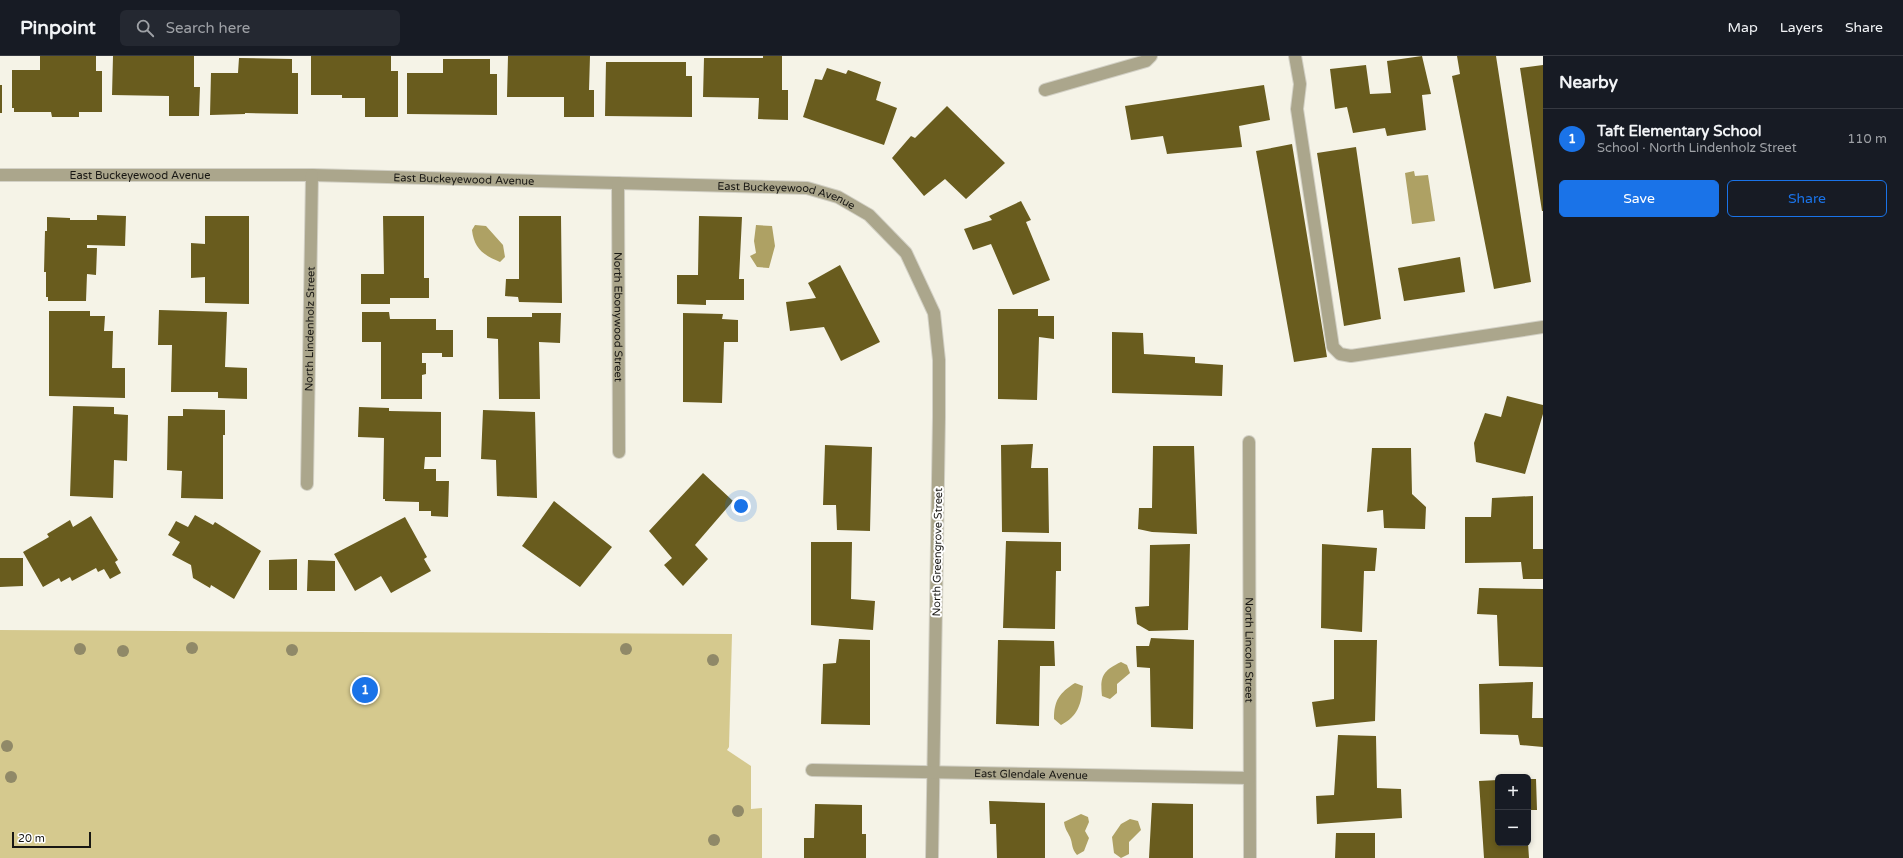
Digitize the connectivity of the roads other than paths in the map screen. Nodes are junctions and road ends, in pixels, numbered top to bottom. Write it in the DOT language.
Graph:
graph roads {
  1 [pos="1151,56"];
  2 [pos="1296,56"];
  3 [pos="1045,90"];
  4 [pos="0,175"];
  5 [pos="312,175"];
  6 [pos="618,183"];
  7 [pos="906,253"];
  8 [pos="1543,327"];
  9 [pos="1249,442"];
  10 [pos="618,452"];
  11 [pos="307,484"];
  12 [pos="812,770"];
  13 [pos="933,772"];
  14 [pos="1249,778"];
  15 [pos="932,858"];
  16 [pos="1250,858"];
  1 -- 3 [label="street"];
  2 -- 8 [label="street"];
  4 -- 5 [label="street, East Buckeyewood Avenue"];
  5 -- 6 [label="street, East Buckeyewood Avenue"];
  5 -- 11 [label="street, North Lindenholz Street"];
  6 -- 7 [label="street, East Buckeyewood Avenue"];
  6 -- 10 [label="street, North Ebonywood Street"];
  7 -- 13 [label="street, North Greengrove Street"];
  9 -- 14 [label="street, North Lincoln Street"];
  12 -- 13 [label="street, East Glendale Avenue"];
  13 -- 14 [label="street, East Glendale Avenue"];
  13 -- 15 [label="street, North Greengrove Street"];
  14 -- 16 [label="street, North Lincoln Street"];
}
